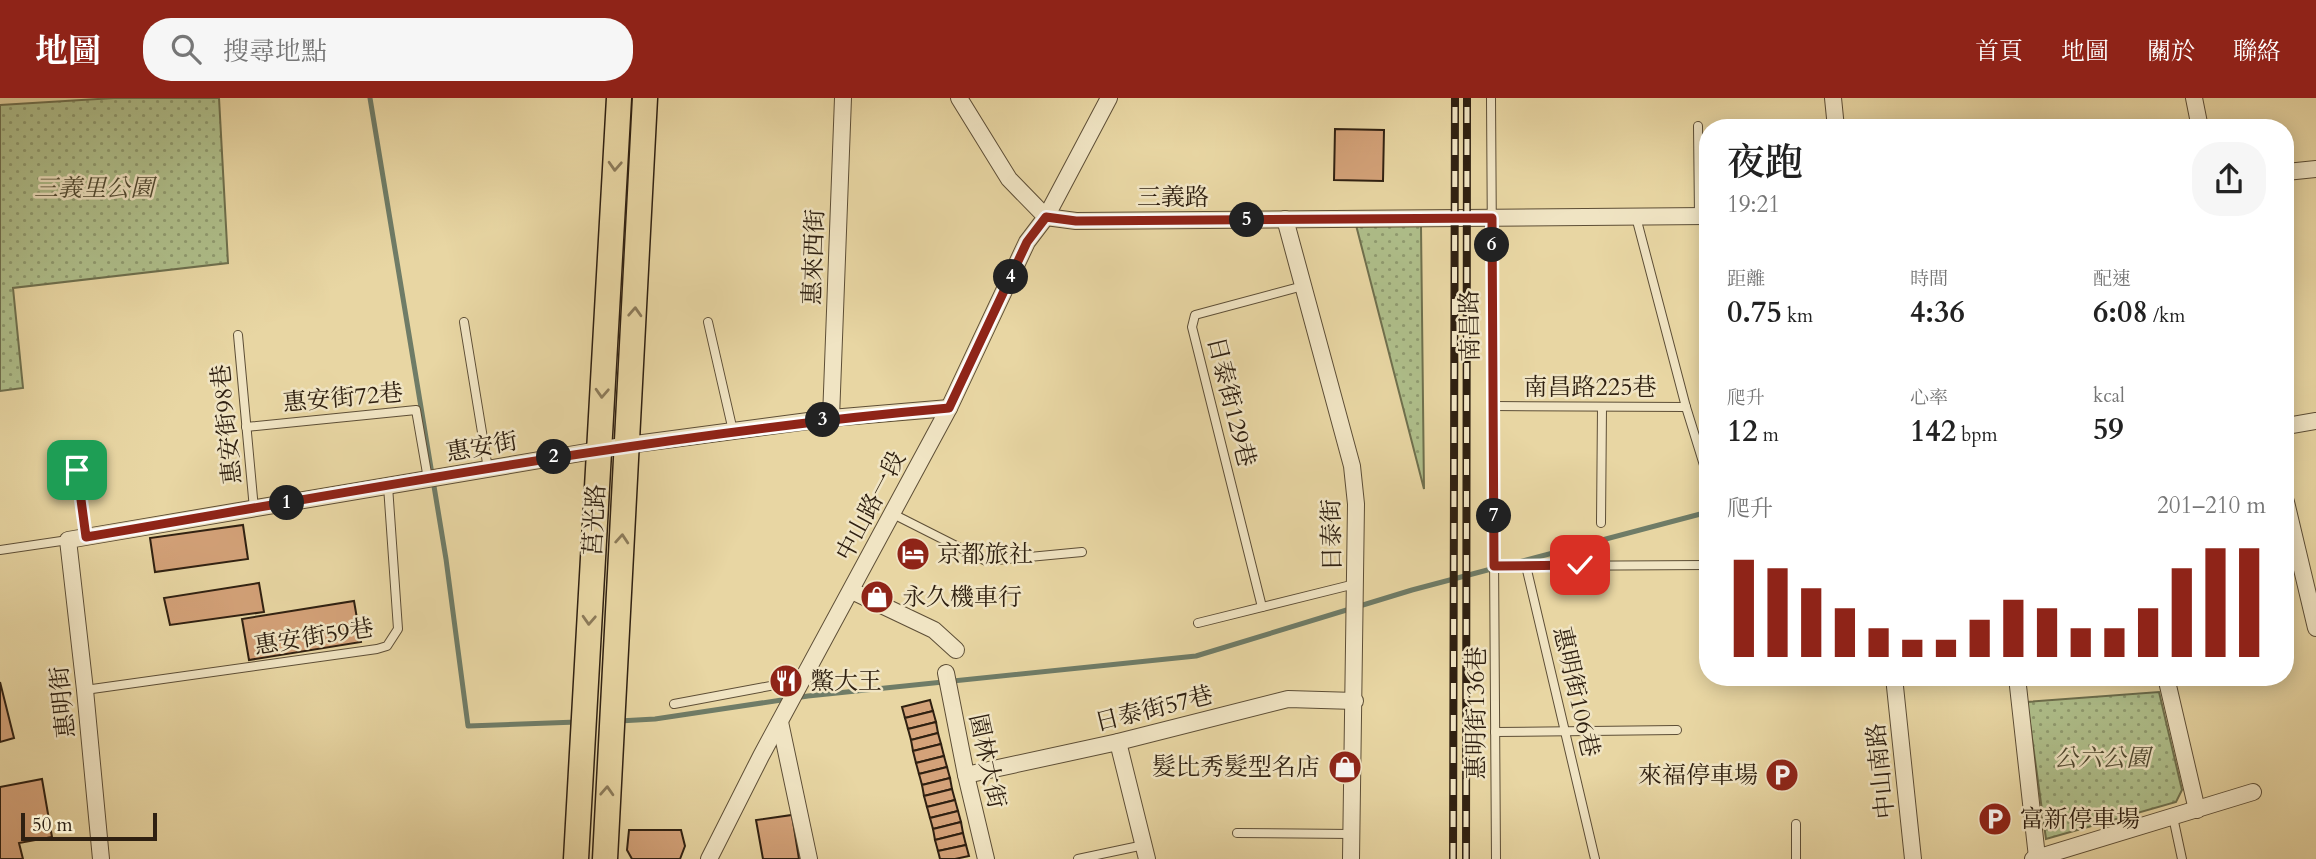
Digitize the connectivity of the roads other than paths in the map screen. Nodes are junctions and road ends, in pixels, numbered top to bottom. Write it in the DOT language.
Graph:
graph roads {
  1 [pos="619,98"];
  2 [pos="645,98"];
  3 [pos="843,98"];
  4 [pos="959,98"];
  5 [pos="1109,98"];
  6 [pos="1492,98"];
  7 [pos="1833,98"];
  8 [pos="2194,98"];
  9 [pos="1835,119"];
  10 [pos="2198,119"];
  11 [pos="1698,126"];
  12 [pos="1699,141"];
  13 [pos="2316,169"];
  14 [pos="2294,171"];
  15 [pos="1636,216"];
  16 [pos="1699,216"];
  17 [pos="1046,217"];
  18 [pos="1492,218"];
  19 [pos="1285,219"];
  20 [pos="1303,286"];
  21 [pos="464,322"];
  22 [pos="708,322"];
  23 [pos="238,335"];
  24 [pos="1493,406"];
  25 [pos="1602,407"];
  26 [pos="1686,407"];
  27 [pos="949,408"];
  28 [pos="831,418"];
  29 [pos="2316,421"];
  30 [pos="2294,425"];
  31 [pos="246,427"];
  32 [pos="733,431"];
  33 [pos="628,445"];
  34 [pos="1699,449"];
  35 [pos="598,450"];
  36 [pos="488,469"];
  37 [pos="77,470"];
  38 [pos="428,479"];
  39 [pos="388,486"];
  40 [pos="254,509"];
  41 [pos="893,514"];
  42 [pos="1601,523"];
  43 [pos="2294,536"];
  44 [pos="86,537"];
  45 [pos="68,540"];
  46 [pos="0,550"];
  47 [pos="1082,552"];
  48 [pos="1699,565"];
  49 [pos="1494,566"];
  50 [pos="1526,566"];
  51 [pos="1356,584"];
  52 [pos="852,591"];
  53 [pos="1262,607"];
  54 [pos="1198,623"];
  55 [pos="2316,628"];
  56 [pos="956,650"];
  57 [pos="946,673"];
  58 [pos="804,679"];
  59 [pos="1895,686"];
  60 [pos="2018,686"];
  61 [pos="2168,686"];
  62 [pos="86,690"];
  63 [pos="1355,701"];
  64 [pos="674,704"];
  65 [pos="780,722"];
  66 [pos="1677,730"];
  67 [pos="1565,731"];
  68 [pos="1495,732"];
  69 [pos="1118,742"];
  70 [pos="965,775"];
  71 [pos="2253,792"];
  72 [pos="2197,810"];
  73 [pos="2173,817"];
  74 [pos="1796,824"];
  75 [pos="1237,832"];
  76 [pos="1352,834"];
  77 [pos="1145,852"];
  78 [pos="2035,858"];
  79 [pos="102,859"];
  80 [pos="576,859"];
  81 [pos="605,859"];
  82 [pos="709,859"];
  83 [pos="809,859"];
  84 [pos="986,859"];
  85 [pos="1078,859"];
  86 [pos="1351,859"];
  87 [pos="1496,859"];
  88 [pos="1595,859"];
  89 [pos="1796,859"];
  90 [pos="1913,859"];
  91 [pos="2182,859"];
  1 -- 35 [label="main road, 莒光路, one-way"];
  33 -- 2 [label="main road, 莒光路, one-way"];
  3 -- 28 [label="street, 惠來西街"];
  4 -- 17 [label="street"];
  5 -- 17 [label="street, 中山路一段"];
  6 -- 18 [label="lane, 南昌路"];
  7 -- 9 [label="street"];
  8 -- 10 [label="street"];
  11 -- 12 [label="lane"];
  13 -- 14 [label="street"];
  15 -- 16 [label="street"];
  15 -- 18 [label="street"];
  15 -- 26 [label="lane"];
  17 -- 19 [label="street, 三義路"];
  17 -- 27 [label="street, 中山路一段"];
  18 -- 19 [label="street, 三義路"];
  18 -- 24 [label="lane, 南昌路"];
  19 -- 20 [label="street, 日泰街"];
  20 -- 51 [label="street, 日泰街"];
  20 -- 53 [label="lane, 日泰街129巷"];
  21 -- 36 [label="lane"];
  22 -- 32 [label="lane"];
  23 -- 31 [label="lane, 惠安街98巷"];
  24 -- 25 [label="lane, 南昌路225巷"];
  24 -- 49 [label="lane, 南昌路"];
  25 -- 26 [label="lane, 南昌路225巷"];
  25 -- 42 [label="lane"];
  26 -- 34 [label="lane"];
  27 -- 28 [label="street, 惠安街"];
  27 -- 41 [label="street, 中山路一段"];
  28 -- 32 [label="street, 惠安街"];
  29 -- 30 [label="street"];
  31 -- 38 [label="lane, 惠安街72巷"];
  31 -- 40 [label="lane, 惠安街98巷"];
  32 -- 33 [label="street, 惠安街"];
  33 -- 35 [label="street, 惠安街"];
  81 -- 33 [label="main road, 莒光路, one-way"];
  35 -- 36 [label="street, 惠安街"];
  35 -- 80 [label="main road, 莒光路, one-way"];
  36 -- 38 [label="street, 惠安街"];
  37 -- 44 [label="lane"];
  38 -- 39 [label="street, 惠安街"];
  39 -- 40 [label="street, 惠安街"];
  39 -- 62 [label="lane, 惠安街59巷"];
  40 -- 44 [label="street, 惠安街"];
  41 -- 47 [label="lane"];
  41 -- 52 [label="street, 中山路一段"];
  43 -- 55 [label="street"];
  44 -- 45 [label="street, 惠安街"];
  45 -- 46 [label="lane"];
  45 -- 62 [label="street, 惠明街"];
  48 -- 50 [label="lane"];
  49 -- 50 [label="lane"];
  49 -- 68 [label="lane, 惠明街136巷"];
  50 -- 67 [label="lane, 惠明街106巷"];
  51 -- 53 [label="lane"];
  51 -- 63 [label="street, 日泰街"];
  52 -- 56 [label="street"];
  52 -- 58 [label="street, 中山路一段"];
  53 -- 54 [label="lane"];
  57 -- 70 [label="street, 園林大街"];
  58 -- 64 [label="lane"];
  58 -- 65 [label="street, 中山路一段"];
  59 -- 90 [label="street, 中山南路"];
  60 -- 78 [label="street"];
  61 -- 72 [label="street"];
  62 -- 79 [label="street, 惠明街"];
  63 -- 69 [label="street, 日泰街57巷"];
  63 -- 76 [label="street, 日泰街"];
  65 -- 82 [label="street, 中山路一段"];
  65 -- 83 [label="street"];
  66 -- 67 [label="lane"];
  67 -- 68 [label="lane"];
  67 -- 88 [label="lane, 惠明街106巷"];
  68 -- 87 [label="lane, 惠明街136巷"];
  69 -- 70 [label="street, 日泰街57巷"];
  69 -- 77 [label="street"];
  70 -- 84 [label="street, 園林大街"];
  71 -- 72 [label="street"];
  72 -- 73 [label="street"];
  73 -- 78 [label="street"];
  73 -- 91 [label="lane"];
  74 -- 89 [label="lane"];
  75 -- 76 [label="lane"];
  76 -- 86 [label="street, 日泰街"];
  77 -- 85 [label="lane"];
}
